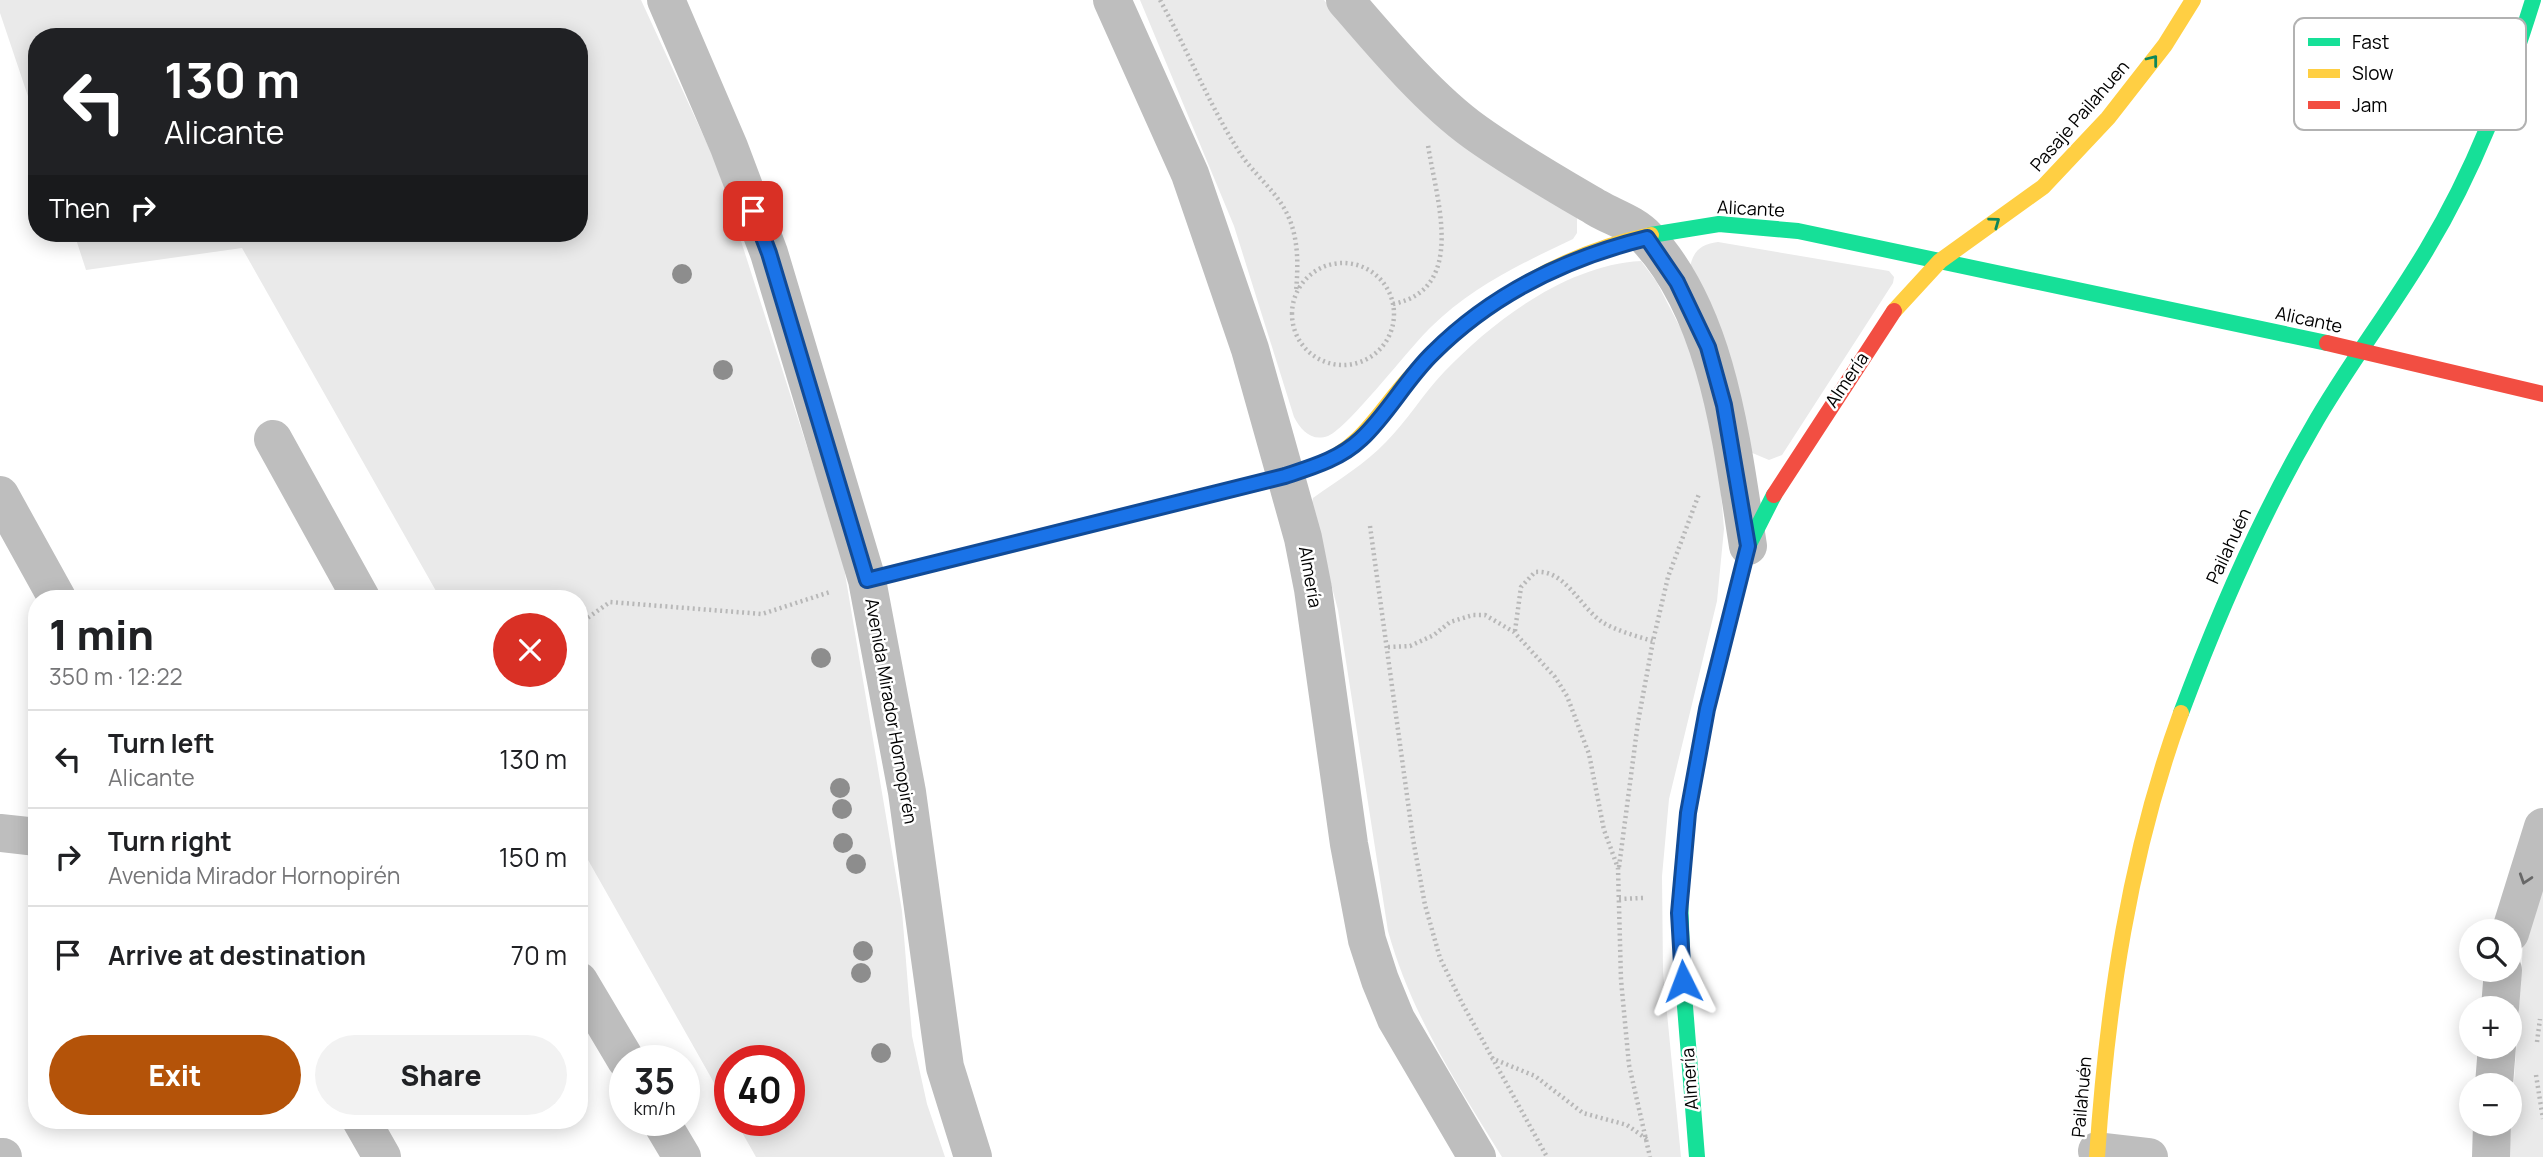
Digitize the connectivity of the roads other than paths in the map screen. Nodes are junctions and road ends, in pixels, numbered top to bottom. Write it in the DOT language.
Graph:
graph roads {
  1 [pos="666,0"];
  2 [pos="1112,0"];
  3 [pos="1345,0"];
  4 [pos="2193,0"];
  5 [pos="2533,0"];
  6 [pos="2526,21"];
  7 [pos="2487,130"];
  8 [pos="1647,238"];
  9 [pos="1940,261"];
  10 [pos="2359,351"];
  11 [pos="2543,394"];
  12 [pos="273,439"];
  13 [pos="1285,476"];
  14 [pos="0,495"];
  15 [pos="1748,546"];
  16 [pos="14,549"];
  17 [pos="867,580"];
  18 [pos="50,590"];
  19 [pos="356,590"];
  20 [pos="2543,827"];
  21 [pos="0,832"];
  22 [pos="28,836"];
  23 [pos="2514,919"];
  24 [pos="588,996"];
  25 [pos="617,1045"];
  26 [pos="366,1129"];
  27 [pos="670,1136"];
  28 [pos="2492,1136"];
  29 [pos="2097,1154"];
  30 [pos="382,1157"];
  31 [pos="682,1157"];
  32 [pos="973,1157"];
  33 [pos="1478,1157"];
  34 [pos="1697,1157"];
  35 [pos="2149,1157"];
  36 [pos="2491,1157"];
  1 -- 17 [label="street, Avenida Mirador Hornopirén"];
  2 -- 13 [label="street, Almería"];
  3 -- 8 [label="street, Almería"];
  9 -- 4 [label="street, Pasaje Pailahuen, one-way"];
  5 -- 6 [label="street, Pailahuén"];
  7 -- 10 [label="street, Pailahuén"];
  8 -- 9 [label="street, Alicante"];
  8 -- 13 [label="street, Alicante"];
  8 -- 15 [label="street, Almería"];
  9 -- 10 [label="street, Alicante"];
  9 -- 15 [label="street, Almería"];
  10 -- 11 [label="street, Alicante"];
  10 -- 29 [label="street, Pailahuén"];
  12 -- 19 [label="street"];
  13 -- 17 [label="street, Alicante"];
  13 -- 33 [label="street, Almería"];
  14 -- 16 [label="street"];
  15 -- 34 [label="street, Almería"];
  16 -- 18 [label="street"];
  17 -- 32 [label="street, Avenida Mirador Hornopirén"];
  20 -- 23 [label="street, one-way"];
  21 -- 22 [label="street"];
  24 -- 25 [label="street"];
  26 -- 30 [label="street"];
  27 -- 31 [label="street"];
  28 -- 36 [label="street"];
  29 -- 35 [label="street"];
}
